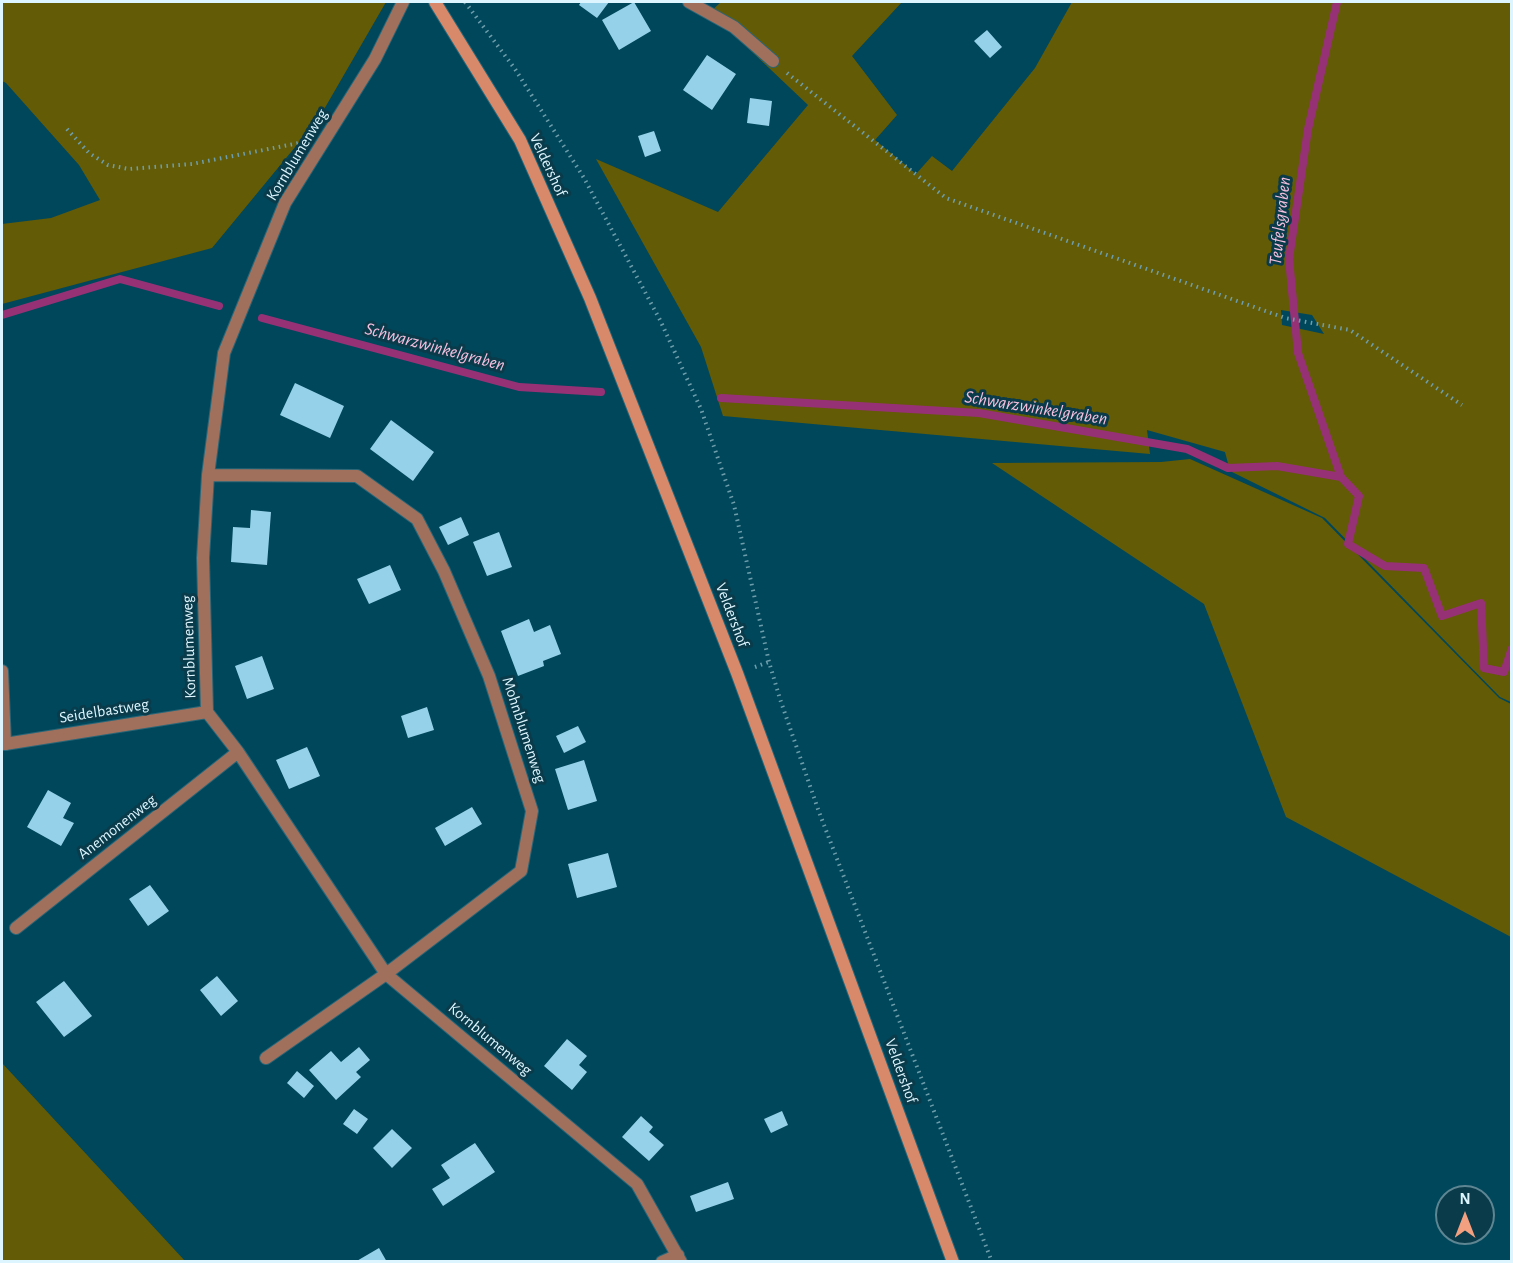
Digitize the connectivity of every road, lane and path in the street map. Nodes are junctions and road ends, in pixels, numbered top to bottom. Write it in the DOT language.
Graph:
graph roads {
  1 [pos="403,2"];
  2 [pos="435,2"];
  3 [pos="465,2"];
  4 [pos="689,2"];
  5 [pos="773,61"];
  6 [pos="334,125"];
  7 [pos="67,129"];
  8 [pos="1462,405"];
  9 [pos="208,475"];
  10 [pos="2,671"];
  11 [pos="207,712"];
  12 [pos="238,752"];
  13 [pos="16,928"];
  14 [pos="386,974"];
  15 [pos="266,1058"];
  16 [pos="679,1258"];
  17 [pos="662,1262"];
  18 [pos="954,1262"];
  19 [pos="992,1262"];
  1 -- 6 [label="street, Kornblumenweg"];
  2 -- 18 [label="main road, Veldershof"];
  3 -- 19 [label="path"];
  4 -- 5 [label="street"];
  5 -- 8 [label="path"];
  6 -- 7 [label="path"];
  6 -- 9 [label="street, Kornblumenweg"];
  9 -- 11 [label="street, Kornblumenweg"];
  9 -- 14 [label="street, Mohnblumenweg"];
  10 -- 11 [label="street, Seidelbastweg"];
  11 -- 12 [label="street, Kornblumenweg"];
  12 -- 13 [label="street, Anemonenweg"];
  12 -- 14 [label="street, Kornblumenweg"];
  14 -- 15 [label="street, Mohnblumenweg"];
  14 -- 16 [label="street, Kornblumenweg"];
  16 -- 17 [label="street"];
}
